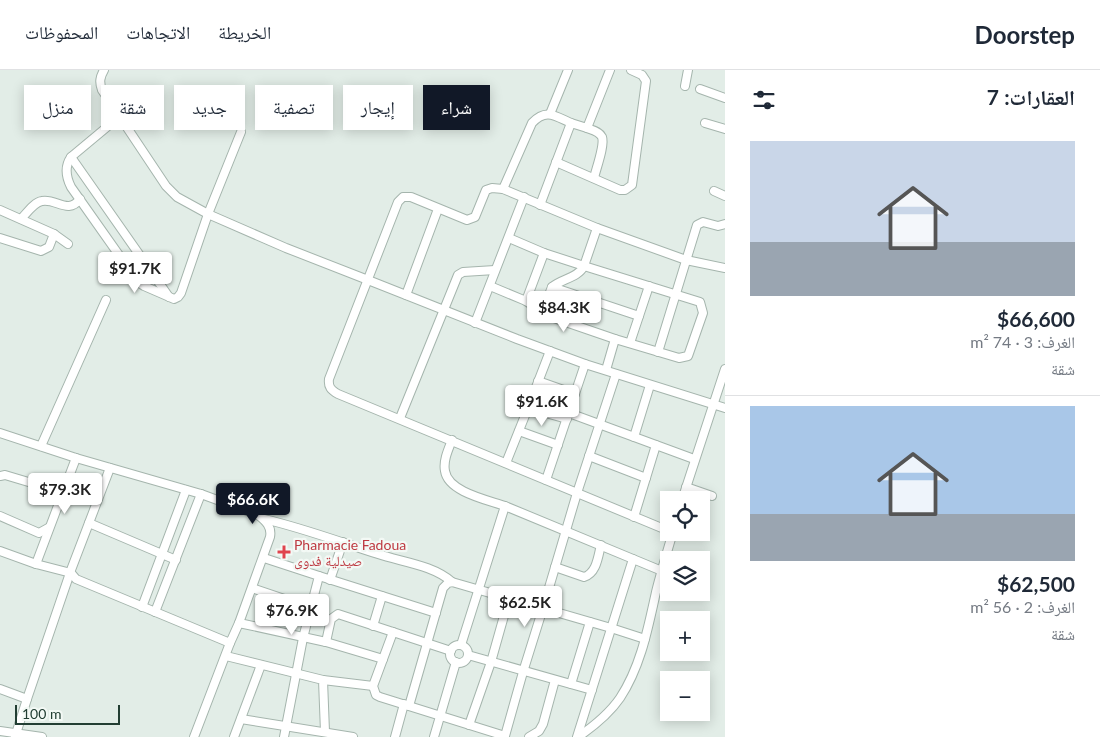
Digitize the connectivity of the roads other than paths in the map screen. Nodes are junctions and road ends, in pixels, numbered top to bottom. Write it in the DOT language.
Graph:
graph roads {
  1 [pos="104,70"];
  2 [pos="568,70"];
  3 [pos="610,70"];
  4 [pos="631,70"];
  5 [pos="688,70"];
  6 [pos="685,86"];
  7 [pos="101,87"];
  8 [pos="700,89"];
  9 [pos="725,98"];
  10 [pos="550,114"];
  11 [pos="571,123"];
  12 [pos="705,123"];
  13 [pos="587,128"];
  14 [pos="725,129"];
  15 [pos="104,130"];
  16 [pos="128,130"];
  17 [pos="241,132"];
  18 [pos="72,157"];
  19 [pos="556,162"];
  20 [pos="594,178"];
  21 [pos="503,189"];
  22 [pos="714,191"];
  23 [pos="725,196"];
  24 [pos="524,197"];
  25 [pos="80,200"];
  26 [pos="540,205"];
  27 [pos="438,209"];
  28 [pos="0,210"];
  29 [pos="208,214"];
  30 [pos="21,219"];
  31 [pos="725,224"];
  32 [pos="597,228"];
  33 [pos="54,234"];
  34 [pos="0,238"];
  35 [pos="509,238"];
  36 [pos="68,244"];
  37 [pos="544,253"];
  38 [pos="686,260"];
  39 [pos="584,266"];
  40 [pos="725,268"];
  41 [pos="495,270"];
  42 [pos="368,280"];
  43 [pos="490,286"];
  44 [pos="649,286"];
  45 [pos="552,287"];
  46 [pos="676,294"];
  47 [pos="406,295"];
  48 [pos="170,298"];
  49 [pos="106,300"];
  50 [pos="526,301"];
  51 [pos="443,309"];
  52 [pos="542,313"];
  53 [pos="639,316"];
  54 [pos="475,323"];
  55 [pos="615,339"];
  56 [pos="630,343"];
  57 [pos="550,351"];
  58 [pos="658,352"];
  59 [pos="586,364"];
  60 [pos="725,369"];
  61 [pos="606,370"];
  62 [pos="616,374"];
  63 [pos="538,382"];
  64 [pos="650,385"];
  65 [pos="575,394"];
  66 [pos="713,404"];
  67 [pos="528,408"];
  68 [pos="725,408"];
  69 [pos="568,416"];
  70 [pos="400,418"];
  71 [pos="600,424"];
  72 [pos="519,431"];
  73 [pos="0,433"];
  74 [pos="634,437"];
  75 [pos="452,440"];
  76 [pos="558,445"];
  77 [pos="656,445"];
  78 [pos="41,446"];
  79 [pos="589,456"];
  80 [pos="76,458"];
  81 [pos="694,459"];
  82 [pos="506,463"];
  83 [pos="110,468"];
  84 [pos="1,475"];
  85 [pos="646,478"];
  86 [pos="546,480"];
  87 [pos="686,487"];
  88 [pos="186,490"];
  89 [pos="685,491"];
  90 [pos="62,492"];
  91 [pos="201,494"];
  92 [pos="577,494"];
  93 [pos="712,496"];
  94 [pos="505,506"];
  95 [pos="0,516"];
  96 [pos="634,517"];
  97 [pos="264,519"];
  98 [pos="90,523"];
  99 [pos="660,527"];
  100 [pos="48,528"];
  101 [pos="566,530"];
  102 [pos="343,542"];
  103 [pos="601,545"];
  104 [pos="0,551"];
  105 [pos="162,554"];
  106 [pos="264,558"];
  107 [pos="633,559"];
  108 [pos="176,560"];
  109 [pos="36,564"];
  110 [pos="555,567"];
  111 [pos="660,570"];
  112 [pos="71,574"];
  113 [pos="318,576"];
  114 [pos="330,580"];
  115 [pos="660,580"];
  116 [pos="452,582"];
  117 [pos="252,588"];
  118 [pos="478,589"];
  119 [pos="382,596"];
  120 [pos="509,598"];
  121 [pos="142,607"];
  122 [pos="311,608"];
  123 [pos="543,608"];
  124 [pos="155,612"];
  125 [pos="436,613"];
  126 [pos="590,622"];
  127 [pos="239,623"];
  128 [pos="373,626"];
  129 [pos="611,628"];
  130 [pos="393,632"];
  131 [pos="303,638"];
  132 [pos="646,639"];
  133 [pos="326,642"];
  134 [pos="428,643"];
  135 [pos="230,644"];
  136 [pos="461,645"];
  137 [pos="451,651"];
  138 [pos="468,655"];
  139 [pos="226,656"];
  140 [pos="383,659"];
  141 [pos="456,662"];
  142 [pos="491,662"];
  143 [pos="261,665"];
  144 [pos="523,672"];
  145 [pos="296,674"];
  146 [pos="323,680"];
  147 [pos="555,680"];
  148 [pos="570,684"];
  149 [pos="373,686"];
  150 [pos="0,689"];
  151 [pos="592,690"];
  152 [pos="26,699"];
  153 [pos="407,705"];
  154 [pos="440,716"];
  155 [pos="241,719"];
  156 [pos="470,725"];
  157 [pos="286,726"];
  158 [pos="0,731"];
  159 [pos="324,732"];
  160 [pos="587,733"];
  161 [pos="16,735"];
  162 [pos="508,736"];
  163 [pos="42,737"];
  164 [pos="194,737"];
  165 [pos="234,737"];
  166 [pos="284,737"];
  167 [pos="353,737"];
  168 [pos="395,737"];
  169 [pos="434,737"];
  170 [pos="529,737"];
  171 [pos="578,737"];
  1 -- 7 [label="street"];
  2 -- 10 [label="street"];
  3 -- 13 [label="street"];
  4 -- 20 [label="street"];
  5 -- 6 [label="street"];
  8 -- 9 [label="street"];
  10 -- 11 [label="street"];
  10 -- 21 [label="street"];
  11 -- 13 [label="street"];
  11 -- 19 [label="street"];
  12 -- 14 [label="street"];
  13 -- 20 [label="street"];
  15 -- 18 [label="street"];
  16 -- 29 [label="street"];
  17 -- 29 [label="street"];
  18 -- 25 [label="street"];
  18 -- 48 [label="street"];
  19 -- 20 [label="street"];
  19 -- 26 [label="street"];
  21 -- 24 [label="street"];
  21 -- 27 [label="street"];
  22 -- 23 [label="street"];
  24 -- 26 [label="street"];
  24 -- 35 [label="street"];
  25 -- 30 [label="street"];
  25 -- 48 [label="street"];
  26 -- 32 [label="street"];
  27 -- 42 [label="street"];
  27 -- 47 [label="street"];
  28 -- 30 [label="street"];
  29 -- 42 [label="street"];
  29 -- 48 [label="street"];
  30 -- 33 [label="street"];
  31 -- 38 [label="street"];
  32 -- 38 [label="street"];
  32 -- 39 [label="street"];
  33 -- 34 [label="street"];
  33 -- 36 [label="street"];
  35 -- 37 [label="street"];
  35 -- 41 [label="street"];
  37 -- 39 [label="street"];
  37 -- 50 [label="street"];
  38 -- 40 [label="street"];
  38 -- 46 [label="street"];
  39 -- 44 [label="street"];
  39 -- 45 [label="street"];
  41 -- 43 [label="street"];
  41 -- 51 [label="street"];
  42 -- 47 [label="street"];
  42 -- 70 [label="street"];
  43 -- 50 [label="street"];
  43 -- 54 [label="street"];
  44 -- 46 [label="street"];
  44 -- 53 [label="street"];
  45 -- 52 [label="street"];
  45 -- 53 [label="street"];
  46 -- 58 [label="street"];
  46 -- 58 [label="street"];
  47 -- 51 [label="street"];
  49 -- 78 [label="street"];
  50 -- 52 [label="street"];
  51 -- 54 [label="street"];
  51 -- 70 [label="street"];
  52 -- 55 [label="street"];
  53 -- 56 [label="street"];
  54 -- 57 [label="street"];
  55 -- 56 [label="street"];
  55 -- 61 [label="street"];
  56 -- 58 [label="street"];
  57 -- 59 [label="street"];
  57 -- 63 [label="street"];
  59 -- 61 [label="street"];
  59 -- 65 [label="street"];
  60 -- 66 [label="street"];
  61 -- 62 [label="street"];
  62 -- 64 [label="street"];
  62 -- 71 [label="street"];
  63 -- 65 [label="street"];
  63 -- 67 [label="street"];
  64 -- 66 [label="street"];
  64 -- 74 [label="street"];
  65 -- 69 [label="street"];
  66 -- 68 [label="street"];
  66 -- 81 [label="street"];
  67 -- 69 [label="street"];
  67 -- 72 [label="street"];
  69 -- 71 [label="street"];
  69 -- 76 [label="street"];
  70 -- 75 [label="street"];
  71 -- 74 [label="street"];
  71 -- 79 [label="street"];
  72 -- 76 [label="street"];
  72 -- 82 [label="street"];
  73 -- 78 [label="street"];
  74 -- 77 [label="street"];
  75 -- 82 [label="street"];
  75 -- 94 [label="street"];
  76 -- 86 [label="street"];
  77 -- 81 [label="street"];
  77 -- 85 [label="street"];
  78 -- 80 [label="street"];
  79 -- 85 [label="street"];
  79 -- 92 [label="street"];
  80 -- 83 [label="street"];
  80 -- 90 [label="street"];
  81 -- 87 [label="street"];
  82 -- 86 [label="street"];
  83 -- 88 [label="street"];
  83 -- 98 [label="street"];
  84 -- 90 [label="street"];
  85 -- 96 [label="street"];
  86 -- 92 [label="street"];
  87 -- 89 [label="street"];
  87 -- 93 [label="street"];
  88 -- 91 [label="street"];
  88 -- 105 [label="street"];
  90 -- 100 [label="street"];
  91 -- 97 [label="street"];
  91 -- 108 [label="street"];
  92 -- 96 [label="street"];
  92 -- 101 [label="street"];
  94 -- 101 [label="street"];
  94 -- 118 [label="street"];
  95 -- 100 [label="street"];
  96 -- 99 [label="street"];
  97 -- 102 [label="street"];
  97 -- 106 [label="street"];
  98 -- 105 [label="street"];
  98 -- 112 [label="street"];
  100 -- 109 [label="street"];
  101 -- 103 [label="street"];
  101 -- 110 [label="street"];
  102 -- 114 [label="street"];
  102 -- 116 [label="street"];
  103 -- 107 [label="street"];
  103 -- 110 [label="street"];
  104 -- 109 [label="street"];
  105 -- 108 [label="street"];
  105 -- 121 [label="street"];
  106 -- 113 [label="street"];
  106 -- 117 [label="street"];
  107 -- 111 [label="street"];
  107 -- 129 [label="street"];
  108 -- 124 [label="street"];
  109 -- 112 [label="street"];
  110 -- 123 [label="street"];
  112 -- 121 [label="street"];
  112 -- 152 [label="street"];
  113 -- 114 [label="street"];
  113 -- 122 [label="street"];
  114 -- 119 [label="street"];
  115 -- 132 [label="street"];
  116 -- 118 [label="street"];
  116 -- 125 [label="street"];
  117 -- 122 [label="street"];
  117 -- 127 [label="street"];
  118 -- 120 [label="street"];
  118 -- 136 [label="street"];
  119 -- 125 [label="street"];
  119 -- 128 [label="street"];
  120 -- 123 [label="street"];
  120 -- 142 [label="street"];
  121 -- 124 [label="street"];
  122 -- 131 [label="street"];
  123 -- 126 [label="street"];
  123 -- 144 [label="street"];
  124 -- 135 [label="street"];
  125 -- 134 [label="street"];
  126 -- 129 [label="street"];
  126 -- 148 [label="street"];
  127 -- 131 [label="street"];
  127 -- 135 [label="street"];
  128 -- 130 [label="street"];
  128 -- 133 [label="street"];
  129 -- 132 [label="street"];
  129 -- 151 [label="street"];
  130 -- 134 [label="street"];
  130 -- 140 [label="street"];
  131 -- 133 [label="street"];
  131 -- 145 [label="street"];
  132 -- 160 [label="street"];
  133 -- 140 [label="street"];
  134 -- 137 [label="street"];
  134 -- 153 [label="street"];
  135 -- 139 [label="street"];
  136 -- 137 [label="street"];
  136 -- 138 [label="street"];
  137 -- 141 [label="street"];
  138 -- 141 [label="street"];
  138 -- 142 [label="street"];
  139 -- 143 [label="street"];
  139 -- 164 [label="street"];
  140 -- 149 [label="street"];
  141 -- 154 [label="street"];
  142 -- 144 [label="street"];
  142 -- 156 [label="street"];
  143 -- 145 [label="street"];
  143 -- 155 [label="street"];
  144 -- 147 [label="street"];
  144 -- 162 [label="street"];
  145 -- 146 [label="street"];
  145 -- 157 [label="street"];
  146 -- 149 [label="street"];
  146 -- 159 [label="street"];
  147 -- 148 [label="street"];
  147 -- 170 [label="street"];
  148 -- 151 [label="street"];
  149 -- 153 [label="street"];
  150 -- 152 [label="street"];
  151 -- 171 [label="street"];
  152 -- 161 [label="street"];
  153 -- 154 [label="street"];
  153 -- 168 [label="street"];
  154 -- 156 [label="street"];
  154 -- 169 [label="street"];
  155 -- 157 [label="street"];
  155 -- 165 [label="street"];
  156 -- 162 [label="street"];
  157 -- 159 [label="street"];
  157 -- 166 [label="street"];
  158 -- 161 [label="street"];
  159 -- 167 [label="street"];
  160 -- 171 [label="street"];
  161 -- 163 [label="street"];
}
